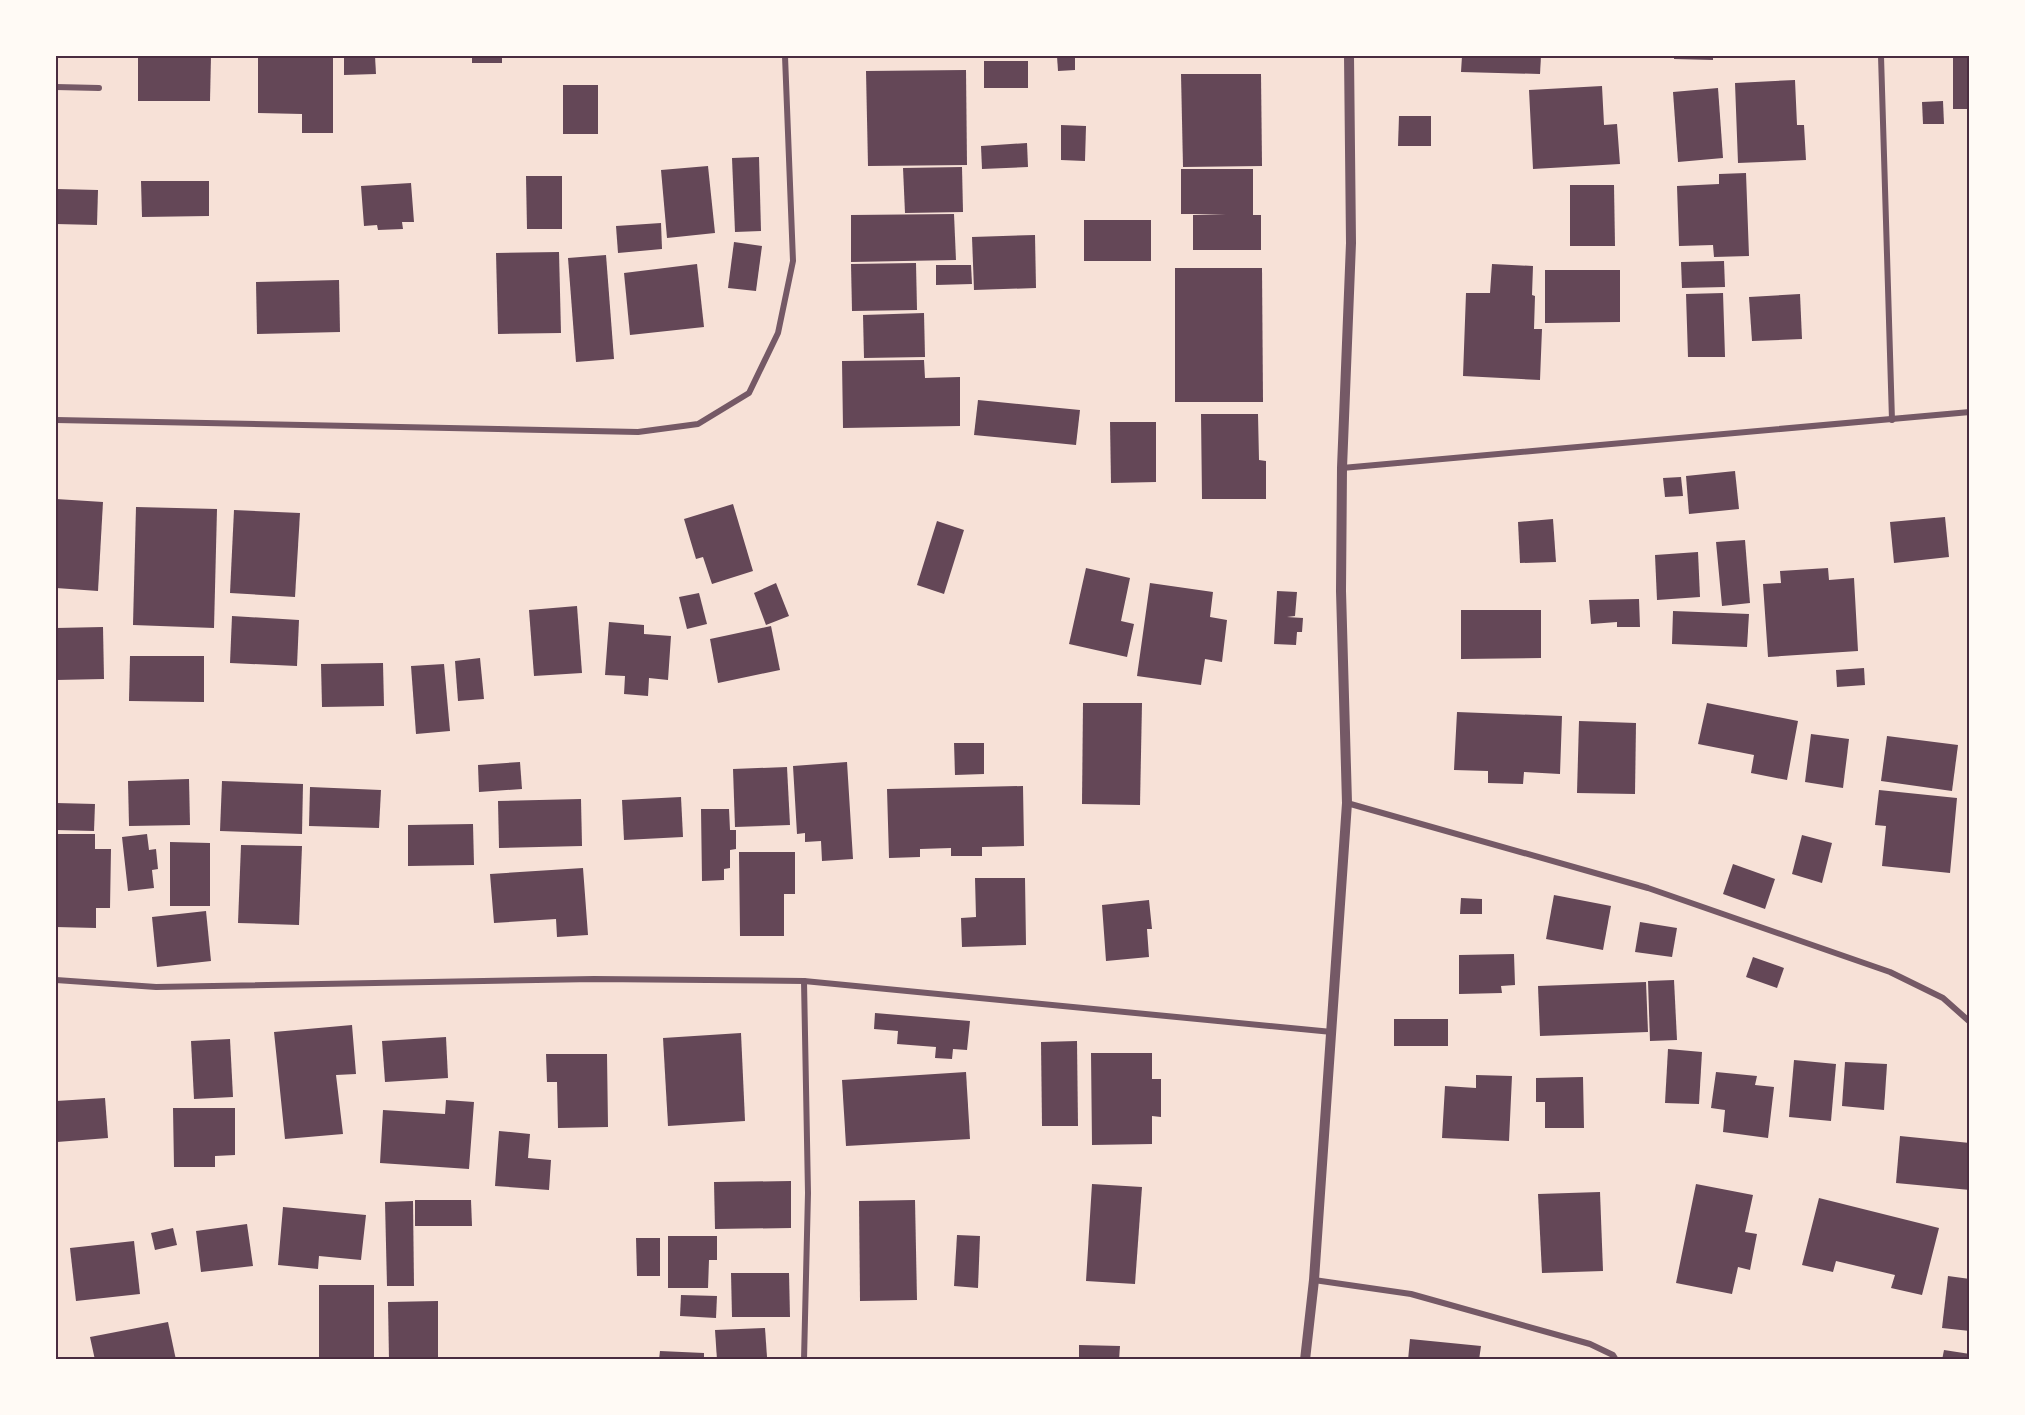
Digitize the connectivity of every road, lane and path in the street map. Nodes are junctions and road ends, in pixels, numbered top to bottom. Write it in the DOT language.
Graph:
graph roads {
  1 [pos="785,56"];
  2 [pos="1349,56"];
  3 [pos="1881,56"];
  4 [pos="56,87"];
  5 [pos="99,88"];
  6 [pos="1970,412"];
  7 [pos="56,420"];
  8 [pos="1892,420"];
  9 [pos="1342,468"];
  10 [pos="1347,802"];
  11 [pos="56,980"];
  12 [pos="804,981"];
  13 [pos="1970,1022"];
  14 [pos="1332,1032"];
  15 [pos="1314,1280"];
  16 [pos="804,1359"];
  17 [pos="1305,1359"];
  18 [pos="1616,1359"];
  1 -- 7 [label="street"];
  2 -- 9 [label="street"];
  3 -- 8 [label="street"];
  4 -- 5 [label="street"];
  6 -- 8 [label="street"];
  8 -- 9 [label="street"];
  9 -- 10 [label="street"];
  10 -- 13 [label="street"];
  10 -- 14 [label="street"];
  11 -- 12 [label="street"];
  12 -- 14 [label="street"];
  12 -- 16 [label="street"];
  14 -- 15 [label="street"];
  15 -- 17 [label="street"];
  15 -- 18 [label="street"];
}
